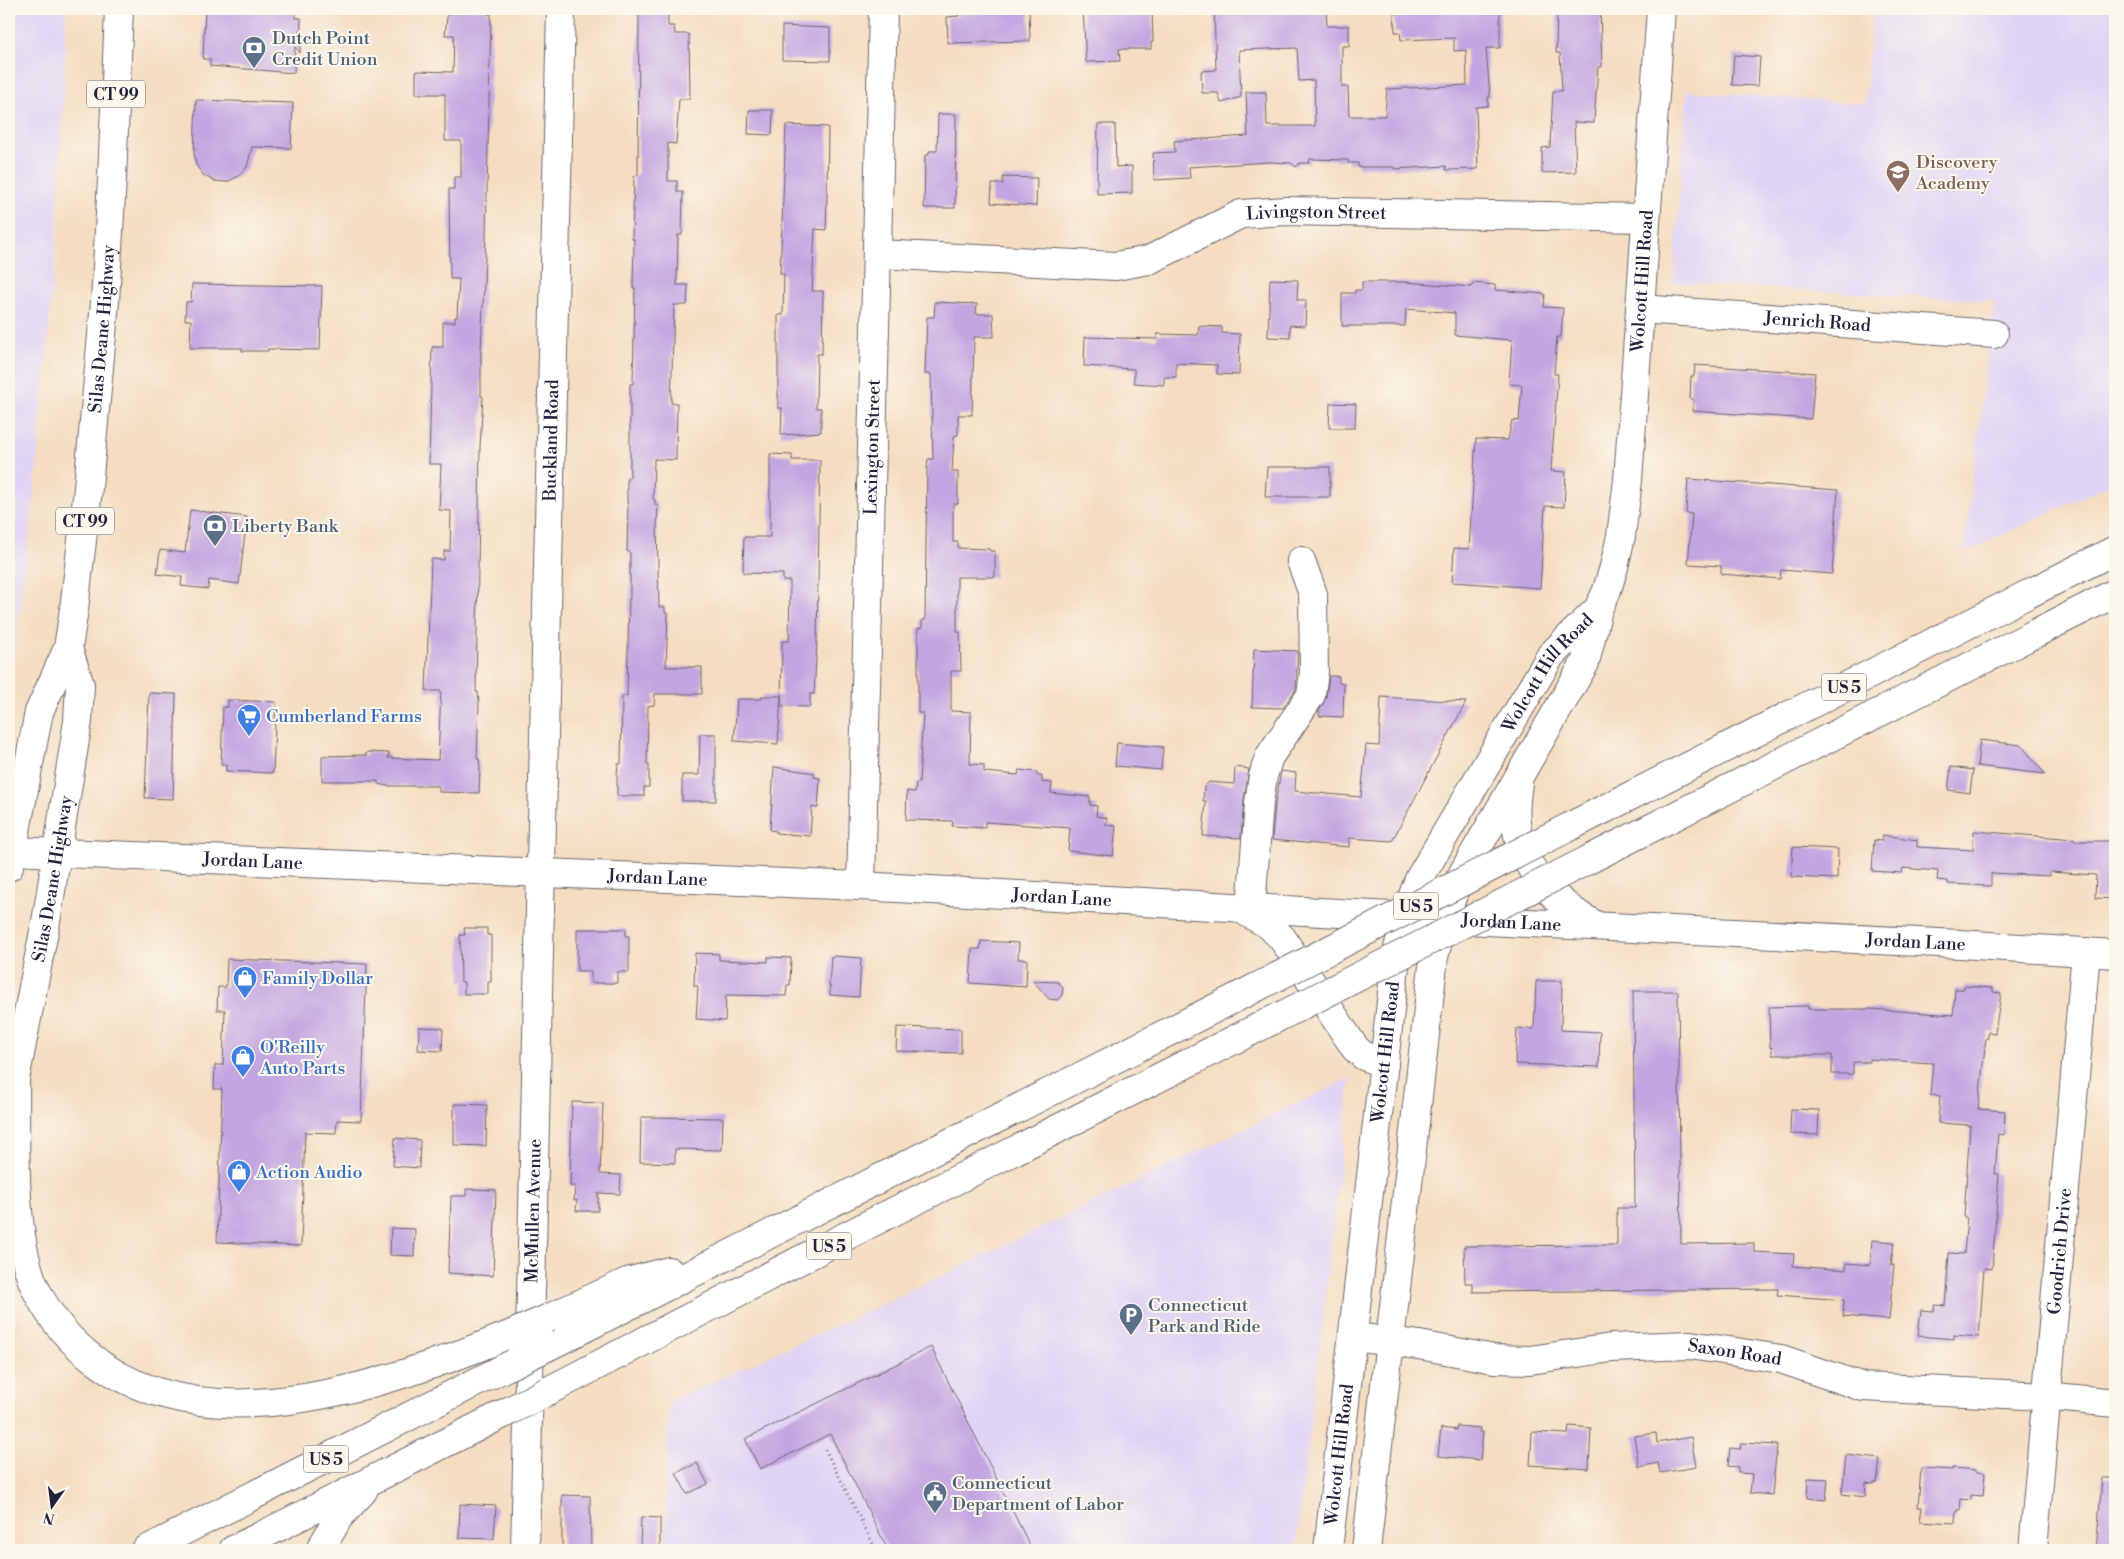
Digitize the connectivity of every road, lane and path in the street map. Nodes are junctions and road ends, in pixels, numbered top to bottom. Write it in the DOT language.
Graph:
graph roads {
  1 [pos="119,9"];
  2 [pos="561,9"];
  3 [pos="883,9"];
  4 [pos="1661,9"];
  5 [pos="1646,218"];
  6 [pos="877,254"];
  7 [pos="1640,309"];
  8 [pos="1994,334"];
  9 [pos="2115,550"];
  10 [pos="1301,561"];
  11 [pos="2115,593"];
  12 [pos="1598,609"];
  13 [pos="68,648"];
  14 [pos="1532,688"];
  15 [pos="1561,705"];
  16 [pos="1519,776"];
  17 [pos="58,853"];
  18 [pos="10,856"];
  19 [pos="542,872"];
  20 [pos="861,886"];
  21 [pos="1243,907"];
  22 [pos="1405,917"];
  23 [pos="1444,919"];
  24 [pos="1599,927"];
  25 [pos="2086,952"];
  26 [pos="2115,954"];
  27 [pos="1384,1064"];
  28 [pos="16,1077"];
  29 [pos="9,1109"];
  30 [pos="715,1260"];
  31 [pos="1352,1337"];
  32 [pos="1390,1341"];
  33 [pos="2046,1396"];
  34 [pos="2115,1403"];
  35 [pos="825,1449"];
  36 [pos="384,1474"];
  37 [pos="146,1550"];
  38 [pos="233,1550"];
  39 [pos="320,1550"];
  40 [pos="525,1550"];
  41 [pos="876,1550"];
  42 [pos="1328,1550"];
  43 [pos="1366,1550"];
  44 [pos="2033,1550"];
  1 -- 13 [label="main road, Silas Deane Highway / CT 99"];
  2 -- 19 [label="main road, Buckland Road"];
  3 -- 6 [label="main road, Lexington Street"];
  4 -- 5 [label="main road, Wolcott Hill Road"];
  5 -- 6 [label="main road, Livingston Street"];
  5 -- 7 [label="main road, Wolcott Hill Road"];
  6 -- 20 [label="main road, Lexington Street"];
  7 -- 8 [label="main road, Jenrich Road"];
  7 -- 12 [label="main road, Wolcott Hill Road"];
  9 -- 30 [label="main road, US 5, bridge"];
  10 -- 21 [label="main road"];
  11 -- 36 [label="main road, US 5, bridge"];
  12 -- 14 [label="main road, Wolcott Hill Road"];
  12 -- 15 [label="main road, Wolcott Hill Road"];
  13 -- 17 [label="main road, Silas Deane Highway / CT 99"];
  13 -- 18 [label="main road, Silas Deane Highway / CT 99"];
  14 -- 15 [label="main road"];
  14 -- 22 [label="main road, Wolcott Hill Road"];
  15 -- 16 [label="main road, Wolcott Hill Road"];
  16 -- 23 [label="main road, Wolcott Hill Road"];
  16 -- 24 [label="main road"];
  17 -- 18 [label="main road, Jordan Lane"];
  17 -- 19 [label="main road, Jordan Lane"];
  17 -- 28 [label="main road, Silas Deane Highway / CT 99"];
  19 -- 20 [label="main road, Jordan Lane"];
  19 -- 40 [label="main road, McMullen Avenue"];
  20 -- 21 [label="main road, Jordan Lane"];
  21 -- 22 [label="main road, Jordan Lane"];
  21 -- 27 [label="main road"];
  22 -- 23 [label="main road, Jordan Lane"];
  22 -- 27 [label="main road, Wolcott Hill Road"];
  23 -- 24 [label="main road, Jordan Lane"];
  23 -- 32 [label="main road, Wolcott Hill Road"];
  24 -- 25 [label="main road, Jordan Lane"];
  25 -- 26 [label="main road, Jordan Lane"];
  25 -- 33 [label="main road, Goodrich Drive"];
  27 -- 31 [label="main road, Wolcott Hill Road"];
  28 -- 29 [label="main road, Silas Deane Highway / CT 99"];
  28 -- 30 [label="main road, bridge"];
  30 -- 37 [label="main road, US 5, bridge"];
  31 -- 32 [label="main road, Saxon Road"];
  31 -- 42 [label="main road, Wolcott Hill Road"];
  32 -- 33 [label="main road, Saxon Road"];
  32 -- 43 [label="main road, Wolcott Hill Road"];
  33 -- 34 [label="main road, Saxon Road"];
  33 -- 44 [label="main road, Goodrich Drive"];
  35 -- 41 [label="path"];
  36 -- 38 [label="main road, US 5"];
  36 -- 39 [label="main road"];
}
